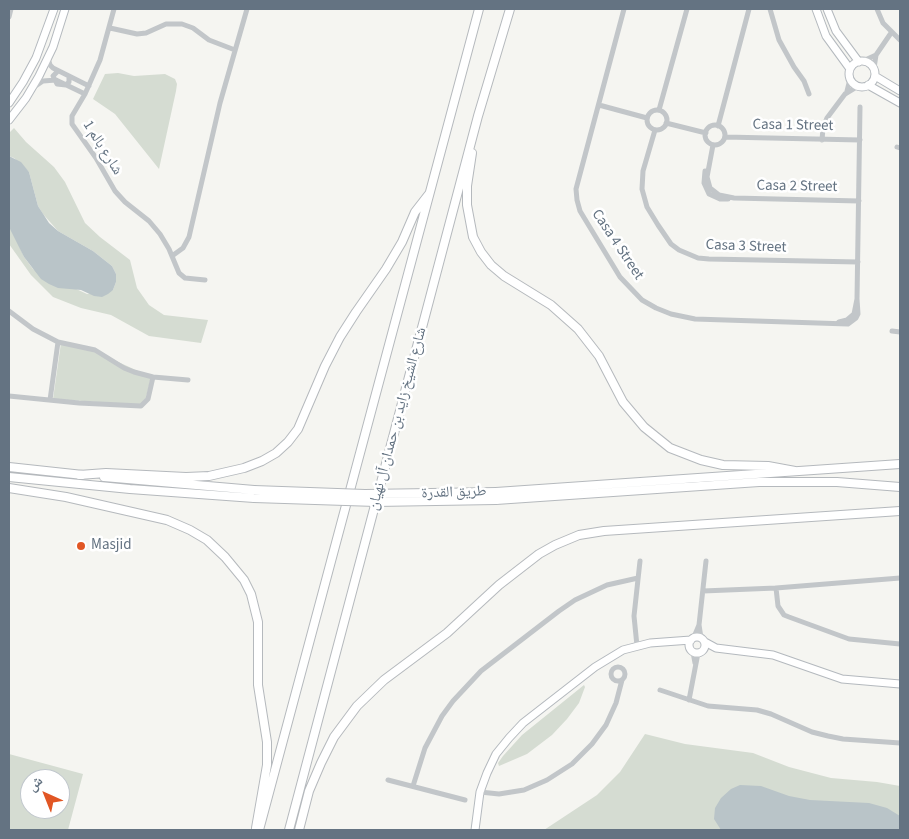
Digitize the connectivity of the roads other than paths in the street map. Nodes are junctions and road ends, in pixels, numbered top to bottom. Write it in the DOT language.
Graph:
graph roads {
  1 [pos="11,9"];
  2 [pos="54,9"];
  3 [pos="65,9"];
  4 [pos="114,9"];
  5 [pos="248,9"];
  6 [pos="479,9"];
  7 [pos="510,9"];
  8 [pos="624,9"];
  9 [pos="687,9"];
  10 [pos="749,9"];
  11 [pos="770,9"];
  12 [pos="816,9"];
  13 [pos="827,9"];
  14 [pos="877,9"];
  15 [pos="9,17"];
  16 [pos="110,28"];
  17 [pos="892,33"];
  18 [pos="900,40"];
  19 [pos="235,50"];
  20 [pos="876,55"];
  21 [pos="48,57"];
  22 [pos="861,61"];
  23 [pos="874,68"];
  24 [pos="850,69"];
  25 [pos="58,71"];
  26 [pos="68,76"];
  27 [pos="874,76"];
  28 [pos="850,79"];
  29 [pos="54,80"];
  30 [pos="64,85"];
  31 [pos="868,85"];
  32 [pos="89,86"];
  33 [pos="858,86"];
  34 [pos="32,89"];
  35 [pos="900,91"];
  36 [pos="85,94"];
  37 [pos="809,94"];
  38 [pos="845,94"];
  39 [pos="900,103"];
  40 [pos="9,104"];
  41 [pos="599,105"];
  42 [pos="860,107"];
  43 [pos="660,110"];
  44 [pos="9,114"];
  45 [pos="478,116"];
  46 [pos="647,118"];
  47 [pos="9,120"];
  48 [pos="666,123"];
  49 [pos="718,126"];
  50 [pos="655,130"];
  51 [pos="706,133"];
  52 [pos="725,137"];
  53 [pos="822,140"];
  54 [pos="860,140"];
  55 [pos="713,145"];
  56 [pos="430,192"];
  57 [pos="859,201"];
  58 [pos="172,256"];
  59 [pos="858,262"];
  60 [pos="204,280"];
  61 [pos="9,311"];
  62 [pos="892,331"];
  63 [pos="900,332"];
  64 [pos="58,342"];
  65 [pos="153,377"];
  66 [pos="188,380"];
  67 [pos="9,396"];
  68 [pos="50,400"];
  69 [pos="900,464"];
  70 [pos="9,467"];
  71 [pos="795,471"];
  72 [pos="79,475"];
  73 [pos="9,477"];
  74 [pos="900,487"];
  75 [pos="9,488"];
  76 [pos="254,494"];
  77 [pos="496,496"];
  78 [pos="900,511"];
  79 [pos="706,561"];
  80 [pos="640,562"];
  81 [pos="638,578"];
  82 [pos="900,578"];
  83 [pos="776,588"];
  84 [pos="703,590"];
  85 [pos="900,644"];
  86 [pos="697,645"];
  87 [pos="637,646"];
  88 [pos="622,680"];
  89 [pos="900,684"];
  90 [pos="660,690"];
  91 [pos="689,700"];
  92 [pos="900,743"];
  93 [pos="388,780"];
  94 [pos="413,786"];
  95 [pos="480,792"];
  96 [pos="465,800"];
  97 [pos="258,830"];
  98 [pos="289,830"];
  99 [pos="299,830"];
  100 [pos="475,830"];
  1 -- 15 [label="street"];
  2 -- 40 [label="street"];
  3 -- 21 [label="street"];
  4 -- 16 [label="street, شارع بالم 1"];
  5 -- 19 [label="street"];
  6 -- 56 [label="main road, شارع الشيخ زايد بن حمدان آل نهيان"];
  7 -- 45 [label="main road, شارع الشيخ زايد بن حمدان آل نهيان"];
  8 -- 41 [label="street, Casa 4 Street"];
  9 -- 43 [label="street"];
  10 -- 49 [label="street"];
  11 -- 37 [label="street"];
  12 -- 24 [label="street"];
  13 -- 22 [label="street"];
  14 -- 17 [label="street"];
  16 -- 19 [label="street"];
  16 -- 32 [label="street, شارع بالم 1"];
  17 -- 18 [label="street"];
  17 -- 20 [label="street"];
  19 -- 58 [label="street"];
  20 -- 22 [label="street"];
  20 -- 23 [label="street"];
  21 -- 25 [label="street"];
  21 -- 34 [label="street"];
  22 -- 23 [label="street"];
  22 -- 24 [label="street"];
  23 -- 27 [label="street"];
  24 -- 28 [label="street"];
  25 -- 26 [label="street"];
  25 -- 29 [label="street"];
  26 -- 30 [label="street"];
  26 -- 32 [label="street"];
  27 -- 31 [label="street"];
  27 -- 35 [label="street"];
  28 -- 33 [label="street"];
  28 -- 38 [label="street"];
  29 -- 30 [label="street"];
  29 -- 34 [label="street"];
  30 -- 36 [label="street"];
  31 -- 33 [label="street"];
  31 -- 39 [label="street"];
  32 -- 36 [label="street, شارع بالم 1"];
  33 -- 38 [label="street"];
  34 -- 47 [label="street"];
  36 -- 58 [label="street, شارع بالم 1"];
  38 -- 53 [label="street"];
  40 -- 44 [label="street"];
  41 -- 46 [label="street"];
  41 -- 59 [label="street, Casa 4 Street"];
  42 -- 54 [label="street, Casa 4 Street"];
  43 -- 46 [label="street"];
  43 -- 48 [label="street"];
  45 -- 71 [label="main road"];
  45 -- 98 [label="main road, شارع الشيخ زايد بن حمدان آل نهيان"];
  46 -- 50 [label="street"];
  48 -- 50 [label="street"];
  48 -- 51 [label="street"];
  49 -- 51 [label="street"];
  49 -- 52 [label="street"];
  50 -- 59 [label="street, Casa 3 Street"];
  51 -- 55 [label="street"];
  52 -- 53 [label="street, Casa 1 Street"];
  52 -- 55 [label="street"];
  53 -- 54 [label="street, Casa 1 Street"];
  54 -- 57 [label="street, Casa 4 Street"];
  55 -- 57 [label="street, Casa 2 Street"];
  56 -- 72 [label="main road"];
  56 -- 97 [label="main road, شارع الشيخ زايد بن حمدان آل نهيان"];
  57 -- 59 [label="street, Casa 4 Street"];
  58 -- 60 [label="street, شارع بالم 1"];
  61 -- 64 [label="street"];
  62 -- 63 [label="street"];
  64 -- 65 [label="street"];
  64 -- 68 [label="street"];
  65 -- 66 [label="street"];
  65 -- 68 [label="street"];
  67 -- 68 [label="street"];
  69 -- 71 [label="main road, طريق القدرة"];
  70 -- 72 [label="main road, طريق القدرة"];
  71 -- 77 [label="main road, طريق القدرة"];
  72 -- 76 [label="main road, طريق القدرة"];
  73 -- 76 [label="main road, طريق القدرة"];
  74 -- 77 [label="main road, طريق القدرة"];
  75 -- 97 [label="main road"];
  76 -- 77 [label="main road, طريق القدرة, bridge"];
  78 -- 99 [label="main road"];
  79 -- 84 [label="street"];
  80 -- 81 [label="street"];
  81 -- 87 [label="street"];
  81 -- 94 [label="street"];
  82 -- 83 [label="street"];
  83 -- 84 [label="street"];
  83 -- 85 [label="street"];
  84 -- 86 [label="street"];
  86 -- 87 [label="street"];
  86 -- 89 [label="street"];
  86 -- 91 [label="street"];
  87 -- 95 [label="street"];
  88 -- 95 [label="street"];
  90 -- 91 [label="street"];
  91 -- 92 [label="street"];
  93 -- 94 [label="street"];
  94 -- 96 [label="street"];
  95 -- 100 [label="street"];
}
